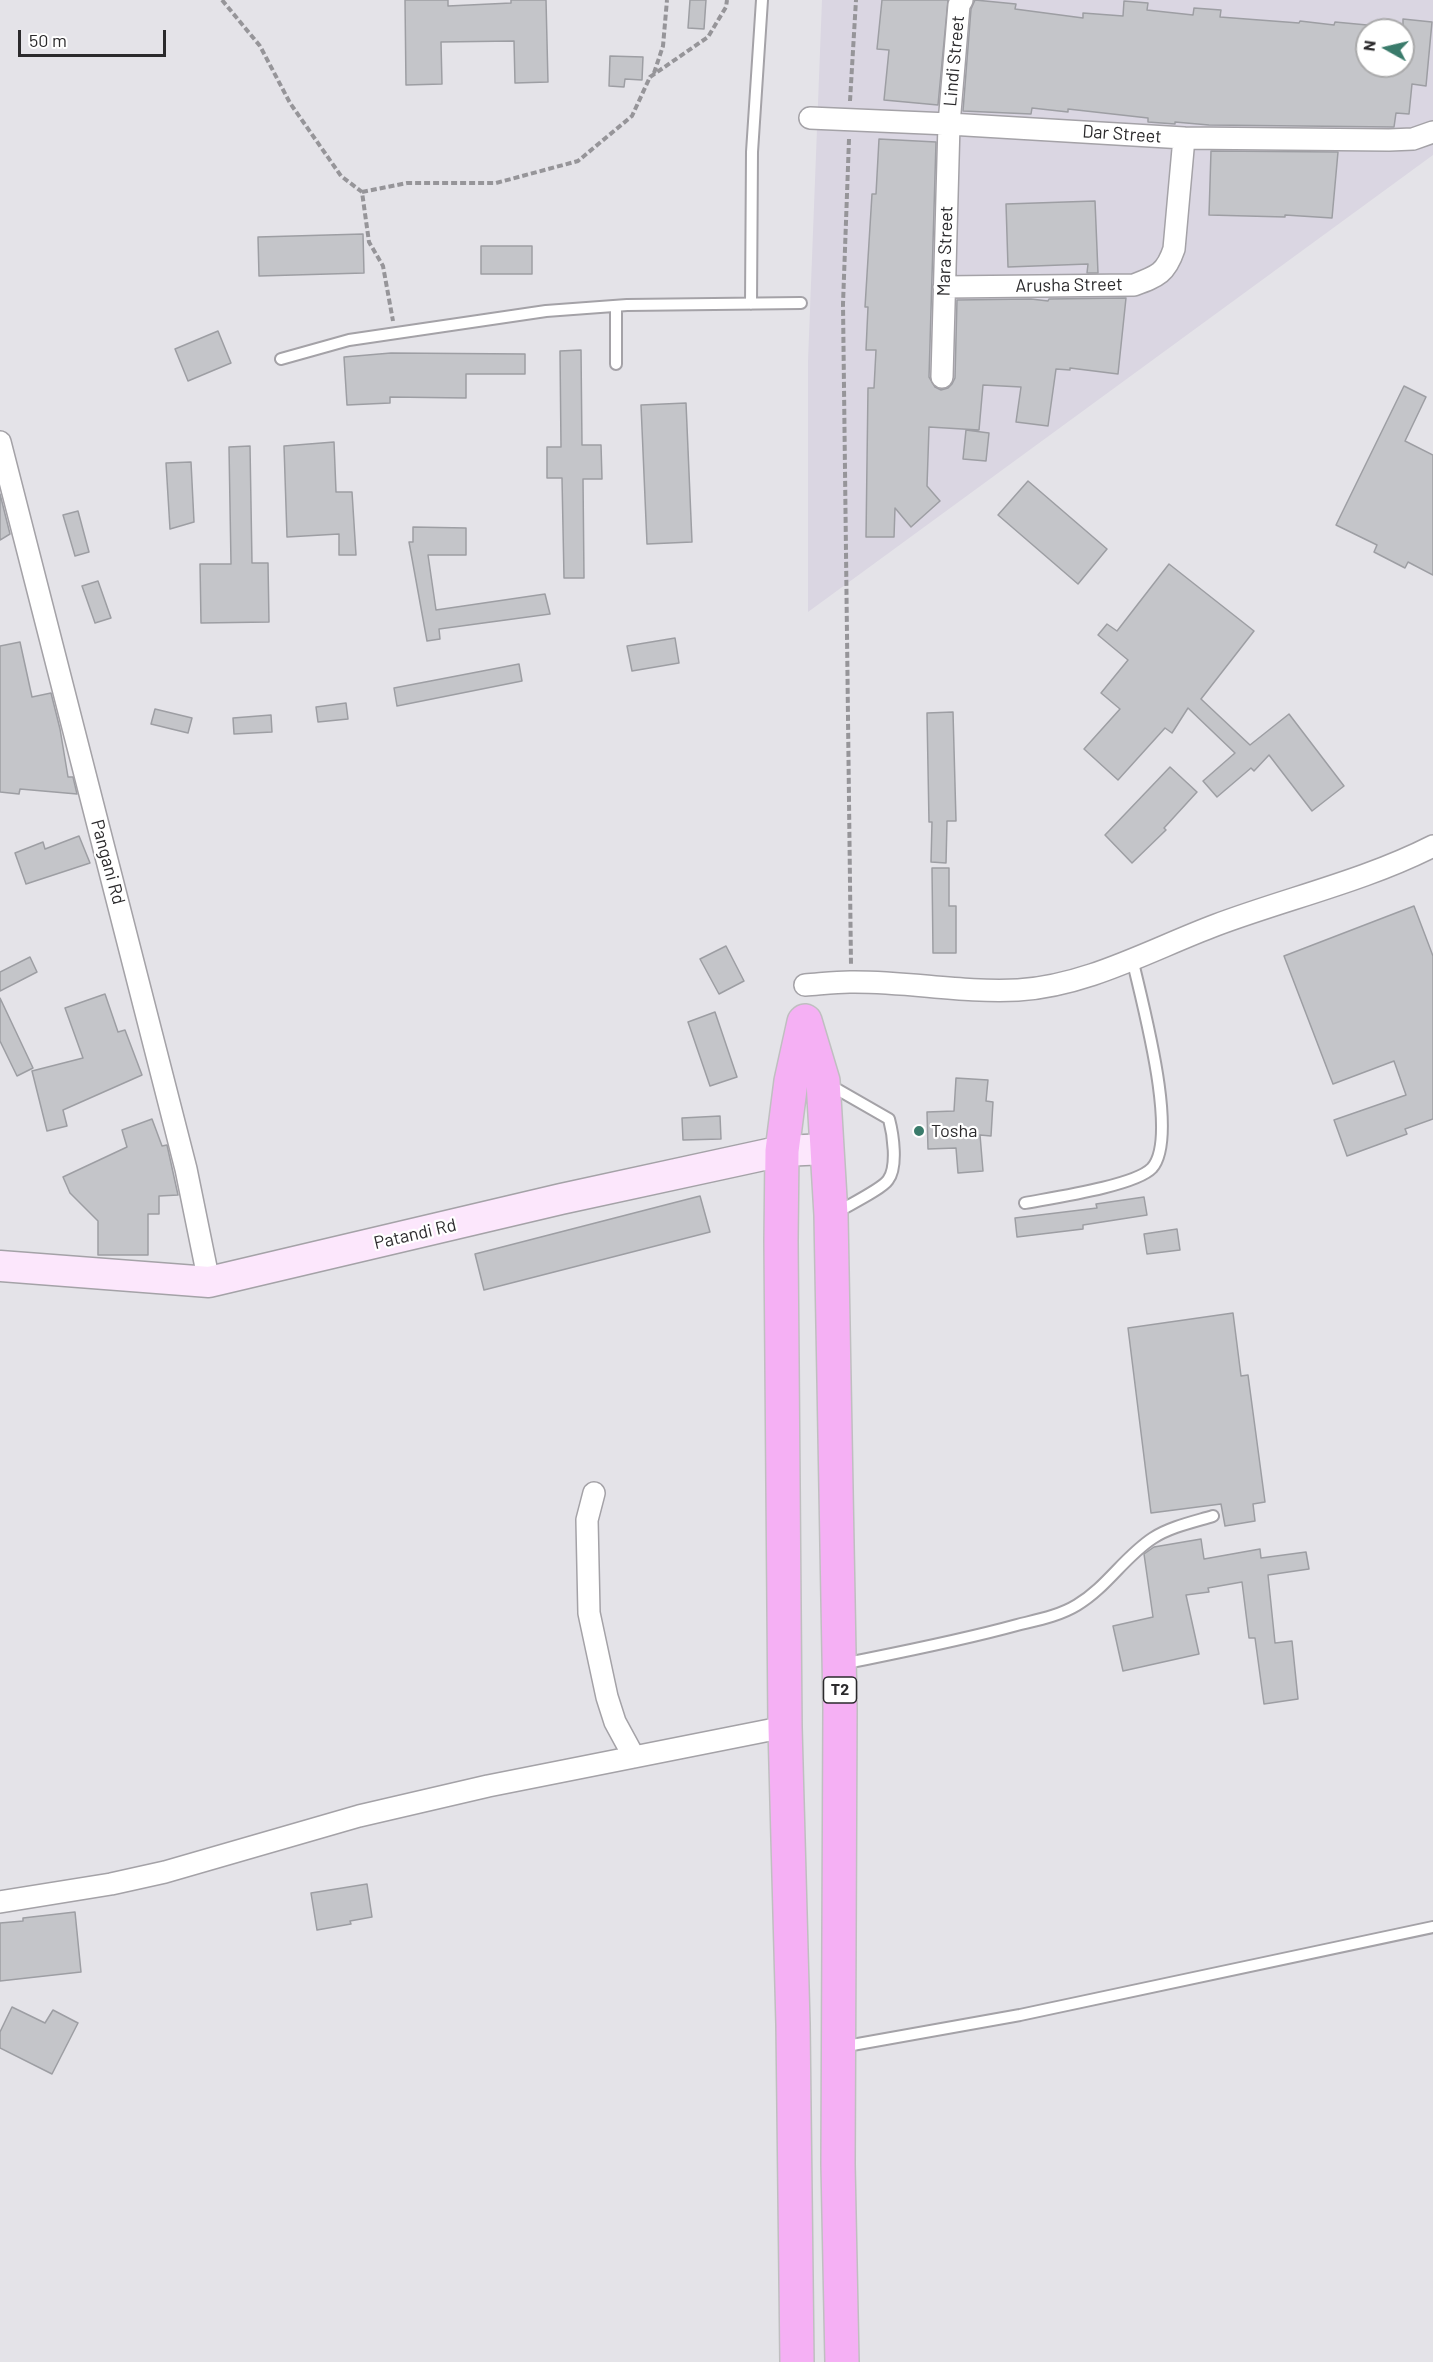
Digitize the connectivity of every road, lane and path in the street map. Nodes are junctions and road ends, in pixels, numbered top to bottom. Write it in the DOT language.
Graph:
graph roads {
  1 [pos="222,0"];
  2 [pos="667,0"];
  3 [pos="727,0"];
  4 [pos="762,0"];
  5 [pos="856,0"];
  6 [pos="962,0"];
  7 [pos="653,74"];
  8 [pos="810,118"];
  9 [pos="849,120"];
  10 [pos="949,124"];
  11 [pos="1433,132"];
  12 [pos="1184,138"];
  13 [pos="362,192"];
  14 [pos="944,287"];
  15 [pos="752,303"];
  16 [pos="801,303"];
  17 [pos="616,306"];
  18 [pos="395,333"];
  19 [pos="281,359"];
  20 [pos="616,364"];
  21 [pos="942,377"];
  22 [pos="0,442"];
  23 [pos="1433,846"];
  24 [pos="1132,958"];
  25 [pos="851,982"];
  26 [pos="805,985"];
  27 [pos="823,1081"];
  28 [pos="827,1149"];
  29 [pos="782,1150"];
  30 [pos="1025,1203"];
  31 [pos="831,1215"];
  32 [pos="0,1266"];
  33 [pos="209,1282"];
  34 [pos="594,1493"];
  35 [pos="1213,1516"];
  36 [pos="839,1665"];
  37 [pos="785,1726"];
  38 [pos="634,1757"];
  39 [pos="0,1902"];
  40 [pos="1433,1927"];
  41 [pos="793,2024"];
  42 [pos="837,2035"];
  43 [pos="838,2164"];
  44 [pos="794,2169"];
  45 [pos="797,2362"];
  46 [pos="842,2362"];
  1 -- 13 [label="path"];
  2 -- 7 [label="path"];
  3 -- 7 [label="path"];
  4 -- 15 [label="lane"];
  5 -- 9 [label="path"];
  6 -- 10 [label="street, Lindi Street"];
  7 -- 13 [label="path"];
  8 -- 9 [label="street, Dar Street"];
  9 -- 10 [label="street, Dar Street"];
  9 -- 25 [label="path"];
  10 -- 12 [label="street, Dar Street"];
  10 -- 14 [label="street, Mara Street"];
  11 -- 12 [label="street, Dar Street"];
  12 -- 14 [label="street, Arusha Street"];
  13 -- 18 [label="path"];
  14 -- 21 [label="street, Mara Street"];
  15 -- 16 [label="lane"];
  15 -- 17 [label="lane"];
  17 -- 18 [label="lane"];
  17 -- 20 [label="lane"];
  18 -- 19 [label="lane"];
  22 -- 33 [label="street, Pangani Rd"];
  23 -- 24 [label="street"];
  24 -- 25 [label="street"];
  24 -- 30 [label="lane"];
  25 -- 26 [label="street"];
  27 -- 28 [label="highway, T2"];
  27 -- 29 [label="highway, T2"];
  27 -- 31 [label="lane"];
  28 -- 29 [label="street, Patandi Rd"];
  28 -- 31 [label="highway, T2"];
  29 -- 33 [label="street, Patandi Rd"];
  29 -- 37 [label="highway, T2"];
  31 -- 36 [label="highway, T2"];
  32 -- 33 [label="street, Patandi Rd"];
  34 -- 38 [label="street"];
  35 -- 36 [label="lane"];
  36 -- 42 [label="highway, T2"];
  37 -- 38 [label="street"];
  37 -- 41 [label="highway, T2"];
  38 -- 39 [label="street"];
  40 -- 42 [label="lane"];
  41 -- 42 [label="highway"];
  41 -- 44 [label="highway, T2"];
  42 -- 43 [label="highway, T2"];
  43 -- 44 [label="highway"];
  43 -- 46 [label="highway, T2"];
  44 -- 45 [label="highway, T2"];
}
